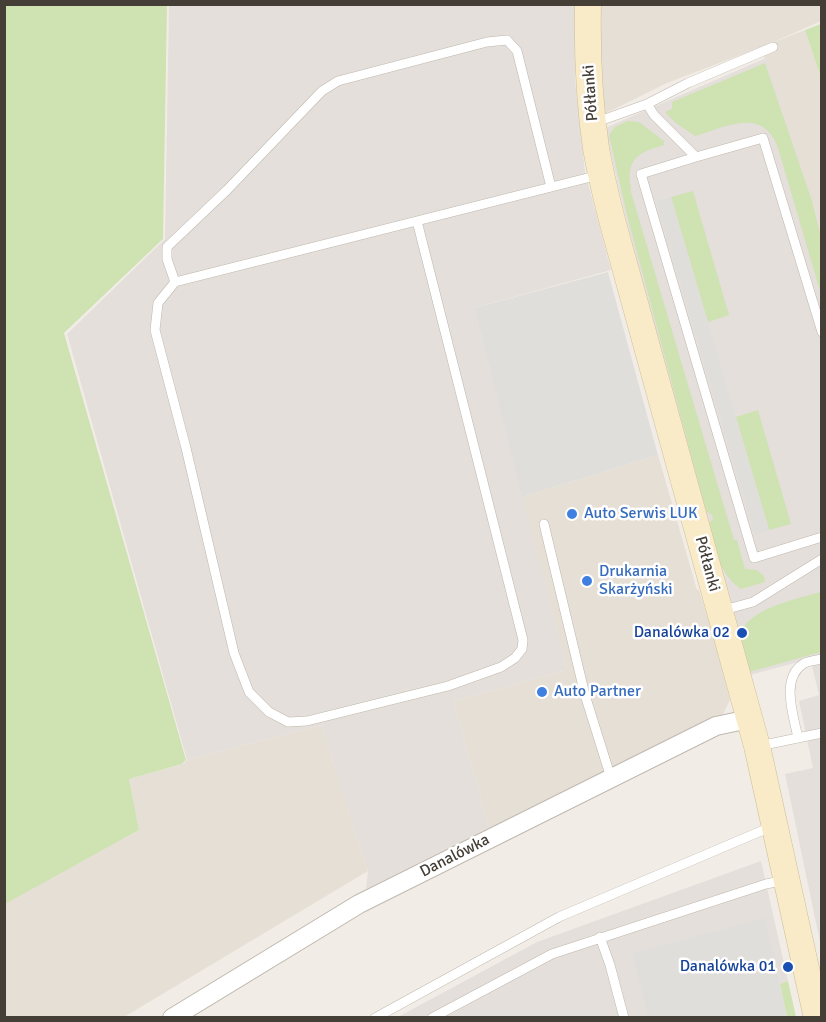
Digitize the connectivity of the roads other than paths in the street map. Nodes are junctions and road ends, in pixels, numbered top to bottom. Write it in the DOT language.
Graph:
graph roads {
  1 [pos="588,4"];
  2 [pos="773,47"];
  3 [pos="647,104"];
  4 [pos="593,124"];
  5 [pos="696,158"];
  6 [pos="601,174"];
  7 [pos="551,187"];
  8 [pos="417,221"];
  9 [pos="175,282"];
  10 [pos="822,332"];
  11 [pos="544,524"];
  12 [pos="821,539"];
  13 [pos="822,559"];
  14 [pos="720,611"];
  15 [pos="822,659"];
  16 [pos="749,719"];
  17 [pos="822,733"];
  18 [pos="798,738"];
  19 [pos="757,746"];
  20 [pos="611,778"];
  21 [pos="775,825"];
  22 [pos="787,880"];
  23 [pos="600,937"];
  24 [pos="172,1017"];
  25 [pos="375,1017"];
  26 [pos="432,1017"];
  27 [pos="624,1017"];
  28 [pos="817,1017"];
  1 -- 4 [label="street, Półłanki"];
  2 -- 3 [label="lane"];
  3 -- 4 [label="lane"];
  3 -- 5 [label="lane"];
  4 -- 6 [label="street, Półłanki"];
  5 -- 10 [label="lane"];
  5 -- 12 [label="lane"];
  6 -- 7 [label="lane"];
  6 -- 14 [label="street, Półłanki"];
  7 -- 8 [label="lane"];
  7 -- 9 [label="lane"];
  8 -- 9 [label="lane"];
  8 -- 9 [label="lane"];
  11 -- 20 [label="lane"];
  13 -- 14 [label="lane"];
  14 -- 16 [label="street, Półłanki"];
  15 -- 18 [label="lane"];
  16 -- 19 [label="street, Półłanki"];
  16 -- 20 [label="street, Danalówka"];
  17 -- 18 [label="lane"];
  18 -- 19 [label="lane"];
  19 -- 21 [label="street, Półłanki"];
  20 -- 24 [label="street, Danalówka"];
  21 -- 22 [label="street, Półłanki"];
  21 -- 25 [label="lane"];
  22 -- 23 [label="lane"];
  22 -- 28 [label="street, Półłanki"];
  23 -- 26 [label="lane"];
  23 -- 27 [label="lane"];
}
